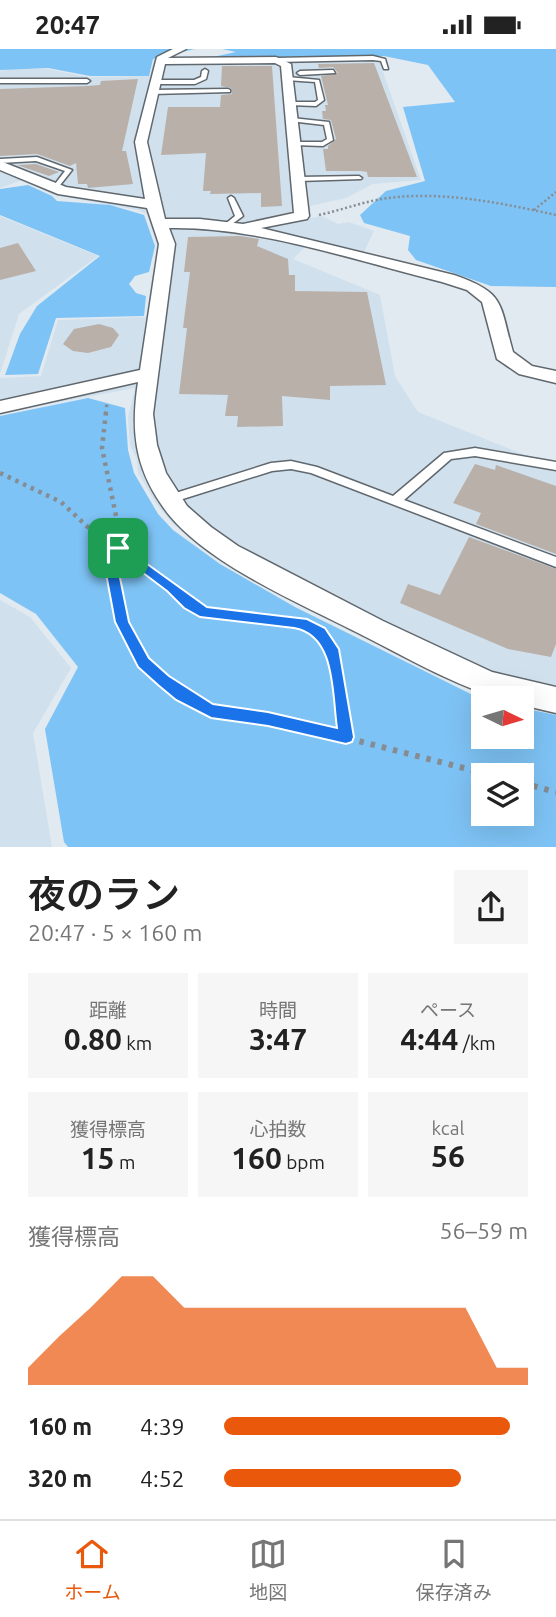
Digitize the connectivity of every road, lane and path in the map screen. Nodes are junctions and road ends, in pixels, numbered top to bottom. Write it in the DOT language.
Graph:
graph roads {
  1 [pos="181,49"];
  2 [pos="276,60"];
  3 [pos="160,61"];
  4 [pos="386,68"];
  5 [pos="205,71"];
  6 [pos="333,72"];
  7 [pos="287,76"];
  8 [pos="0,81"];
  9 [pos="87,81"];
  10 [pos="154,87"];
  11 [pos="228,91"];
  12 [pos="290,104"];
  13 [pos="316,104"];
  14 [pos="318,120"];
  15 [pos="292,121"];
  16 [pos="295,144"];
  17 [pos="0,163"];
  18 [pos="359,178"];
  19 [pos="299,179"];
  20 [pos="55,188"];
  21 [pos="556,192"];
  22 [pos="231,198"];
  23 [pos="153,205"];
  24 [pos="533,211"];
  25 [pos="556,215"];
  26 [pos="302,216"];
  27 [pos="160,224"];
  28 [pos="235,226"];
  29 [pos="149,374"];
  30 [pos="556,377"];
  31 [pos="109,383"];
  32 [pos="0,407"];
  33 [pos="556,466"];
  34 [pos="0,473"];
  35 [pos="170,499"];
  36 [pos="395,501"];
  37 [pos="118,548"];
  38 [pos="556,562"];
  39 [pos="556,700"];
  40 [pos="346,737"];
  41 [pos="471,770"];
  42 [pos="534,786"];
  43 [pos="556,792"];
  1 -- 3 [label="street"];
  2 -- 3 [label="street"];
  2 -- 4 [label="lane"];
  2 -- 7 [label="street"];
  3 -- 10 [label="street"];
  5 -- 10 [label="lane"];
  6 -- 7 [label="lane"];
  7 -- 12 [label="street"];
  7 -- 13 [label="lane"];
  8 -- 9 [label="lane"];
  10 -- 11 [label="lane"];
  10 -- 23 [label="street"];
  12 -- 13 [label="lane"];
  12 -- 15 [label="street"];
  13 -- 14 [label="lane"];
  14 -- 15 [label="lane"];
  14 -- 16 [label="lane"];
  15 -- 16 [label="street"];
  16 -- 19 [label="street"];
  17 -- 20 [label="street"];
  17 -- 20 [label="lane"];
  18 -- 19 [label="lane"];
  19 -- 26 [label="street"];
  20 -- 23 [label="street"];
  21 -- 24 [label="path"];
  22 -- 28 [label="lane"];
  23 -- 27 [label="street"];
  24 -- 25 [label="path"];
  24 -- 26 [label="path"];
  26 -- 28 [label="street"];
  27 -- 28 [label="street"];
  27 -- 29 [label="street"];
  28 -- 30 [label="street"];
  29 -- 31 [label="street"];
  29 -- 35 [label="street"];
  31 -- 32 [label="street"];
  31 -- 37 [label="path"];
  33 -- 36 [label="lane"];
  34 -- 37 [label="path"];
  35 -- 36 [label="lane"];
  35 -- 39 [label="street"];
  36 -- 38 [label="lane"];
  37 -- 40 [label="path"];
  37 -- 40 [label="path"];
  40 -- 41 [label="path"];
  42 -- 43 [label="path"];
}
